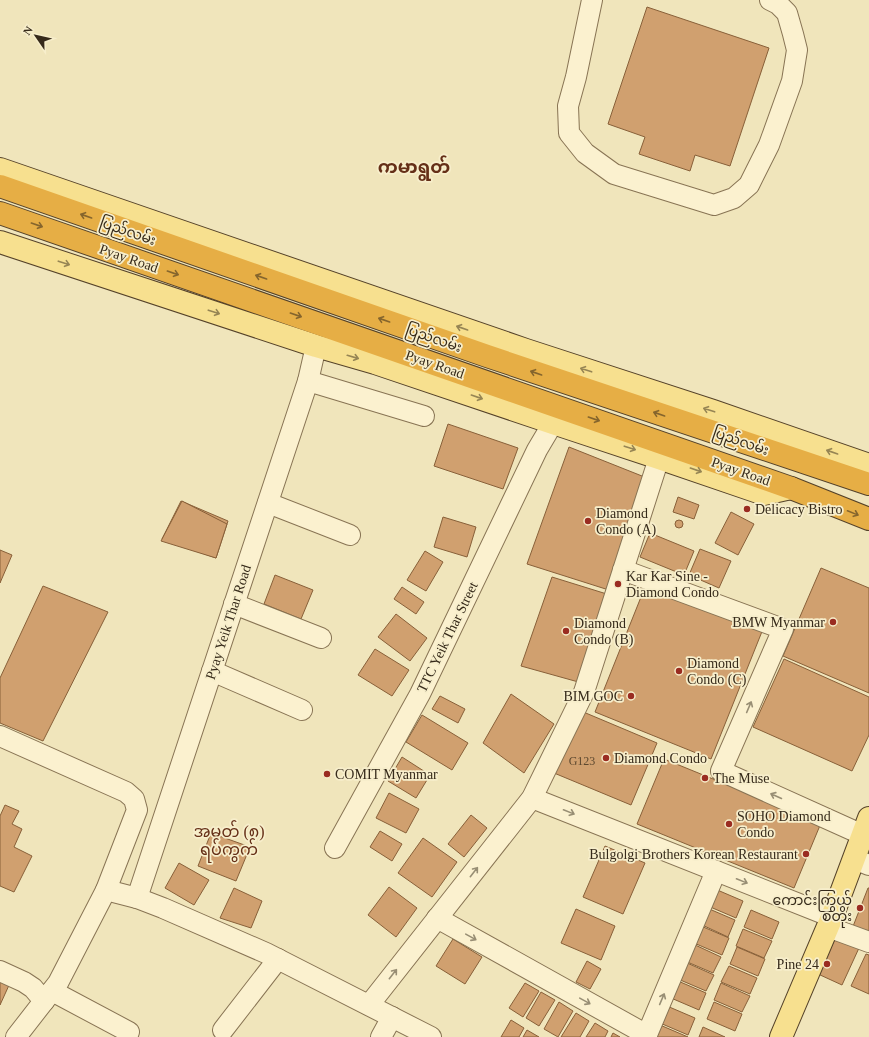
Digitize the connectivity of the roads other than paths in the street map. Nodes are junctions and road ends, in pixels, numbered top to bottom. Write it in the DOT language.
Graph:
graph roads {
  1 [pos="592,0"];
  2 [pos="770,0"];
  3 [pos="0,169"];
  4 [pos="0,186"];
  5 [pos="0,213"];
  6 [pos="0,242"];
  7 [pos="316,346"];
  8 [pos="308,381"];
  9 [pos="424,416"];
  10 [pos="553,423"];
  11 [pos="659,458"];
  12 [pos="869,465"];
  13 [pos="869,484"];
  14 [pos="791,488"];
  15 [pos="268,503"];
  16 [pos="869,519"];
  17 [pos="350,535"];
  18 [pos="623,570"];
  19 [pos="234,604"];
  20 [pos="321,638"];
  21 [pos="212,671"];
  22 [pos="302,710"];
  23 [pos="0,736"];
  24 [pos="532,798"];
  25 [pos="866,827"];
  26 [pos="335,848"];
  27 [pos="861,862"];
  28 [pos="716,871"];
  29 [pos="106,890"];
  30 [pos="137,898"];
  31 [pos="437,918"];
  32 [pos="830,922"];
  33 [pos="869,942"];
  34 [pos="278,959"];
  35 [pos="0,972"];
  36 [pos="48,996"];
  37 [pos="369,1005"];
  38 [pos="392,1017"];
  39 [pos="223,1030"];
  40 [pos="129,1032"];
  41 [pos="646,1036"];
  42 [pos="16,1037"];
  43 [pos="381,1037"];
  44 [pos="431,1037"];
  45 [pos="781,1037"];
  1 -- 2 [label="street"];
  12 -- 3 [label="main road, ပြည်လမ်း, one-way"];
  13 -- 4 [label="highway, ပြည်လမ်း, one-way"];
  5 -- 14 [label="highway, Pyay Road, one-way"];
  6 -- 7 [label="main road, one-way"];
  7 -- 8 [label="street, Pyay Yeik Thar Road"];
  7 -- 10 [label="main road, one-way"];
  8 -- 9 [label="street"];
  8 -- 15 [label="street, Pyay Yeik Thar Road"];
  10 -- 11 [label="main road, one-way"];
  10 -- 26 [label="street, TTC Yeik Thar Street"];
  11 -- 14 [label="main road, one-way"];
  11 -- 18 [label="street"];
  14 -- 16 [label="highway, Pyay Road, one-way"];
  15 -- 17 [label="street"];
  15 -- 19 [label="street, Pyay Yeik Thar Road"];
  18 -- 24 [label="street"];
  25 -- 18 [label="street, one-way"];
  19 -- 20 [label="street"];
  19 -- 21 [label="street, Pyay Yeik Thar Road"];
  21 -- 22 [label="street"];
  21 -- 30 [label="street, Pyay Yeik Thar Road"];
  23 -- 29 [label="street"];
  24 -- 28 [label="street, one-way"];
  31 -- 24 [label="street, one-way"];
  25 -- 27 [label="main road"];
  27 -- 32 [label="main road"];
  28 -- 32 [label="street, one-way"];
  41 -- 28 [label="street, one-way"];
  29 -- 30 [label="street"];
  29 -- 36 [label="street"];
  30 -- 34 [label="street"];
  37 -- 31 [label="street, one-way"];
  31 -- 41 [label="street, one-way"];
  32 -- 33 [label="street"];
  32 -- 45 [label="main road"];
  34 -- 37 [label="street"];
  34 -- 39 [label="street"];
  35 -- 36 [label="street"];
  36 -- 40 [label="street"];
  36 -- 42 [label="street"];
  37 -- 38 [label="street"];
  38 -- 43 [label="street"];
  38 -- 44 [label="street"];
}
